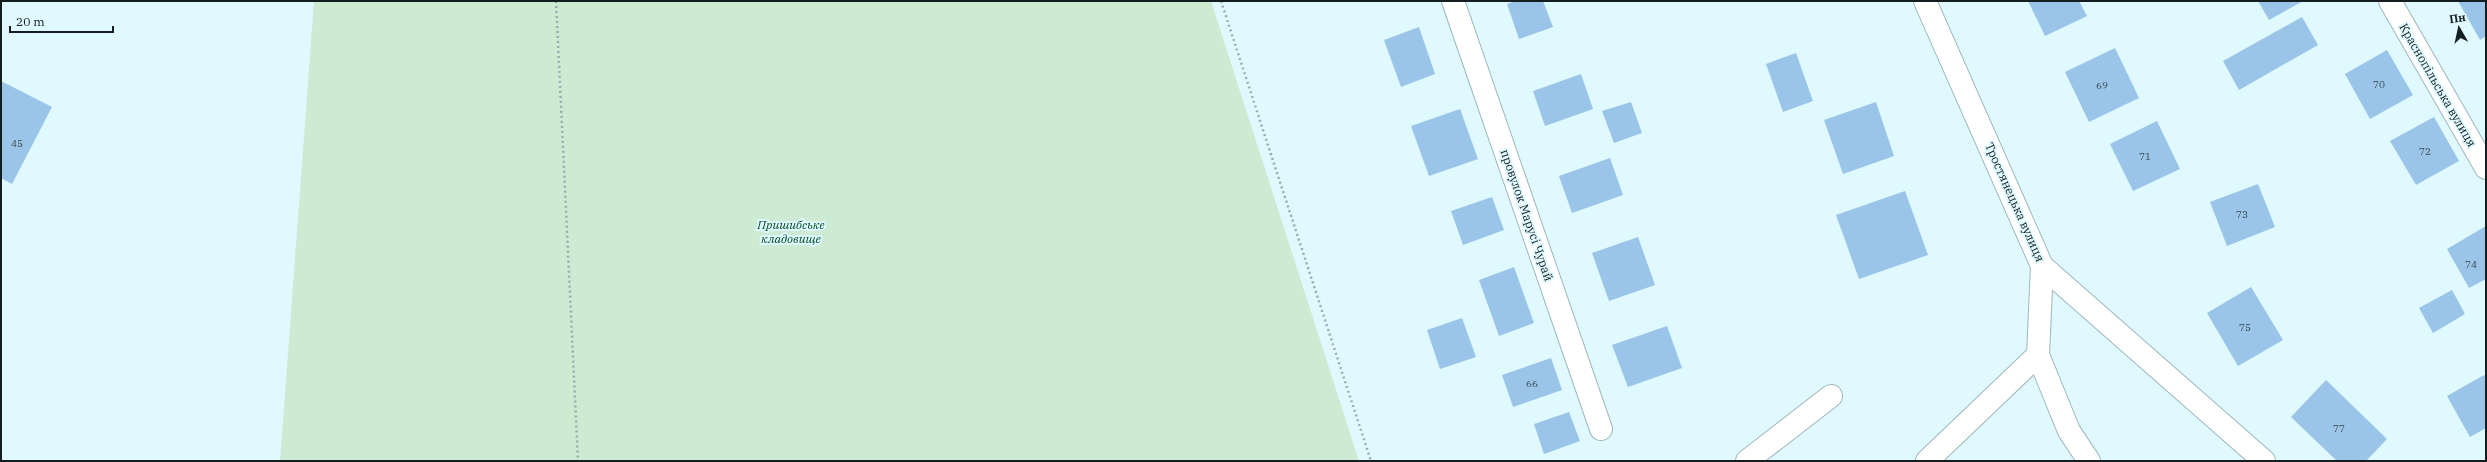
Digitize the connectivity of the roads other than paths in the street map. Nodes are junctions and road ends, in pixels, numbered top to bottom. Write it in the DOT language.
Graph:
graph roads {
  1 [pos="1453,1"];
  2 [pos="1925,1"];
  3 [pos="2390,1"];
  4 [pos="2486,168"];
  5 [pos="2042,266"];
  6 [pos="2038,355"];
  7 [pos="1831,396"];
  8 [pos="1601,429"];
  9 [pos="1932,460"];
  10 [pos="1747,461"];
  11 [pos="2089,461"];
  12 [pos="2264,461"];
  1 -- 8 [label="street, провулок Марусі Чурай"];
  2 -- 5 [label="street, Тростянецька вулиця"];
  3 -- 4 [label="street, Краснопільська вулиця"];
  5 -- 6 [label="street"];
  5 -- 12 [label="street, Тростянецька вулиця"];
  6 -- 9 [label="street"];
  6 -- 11 [label="street"];
  7 -- 10 [label="street"];
}
